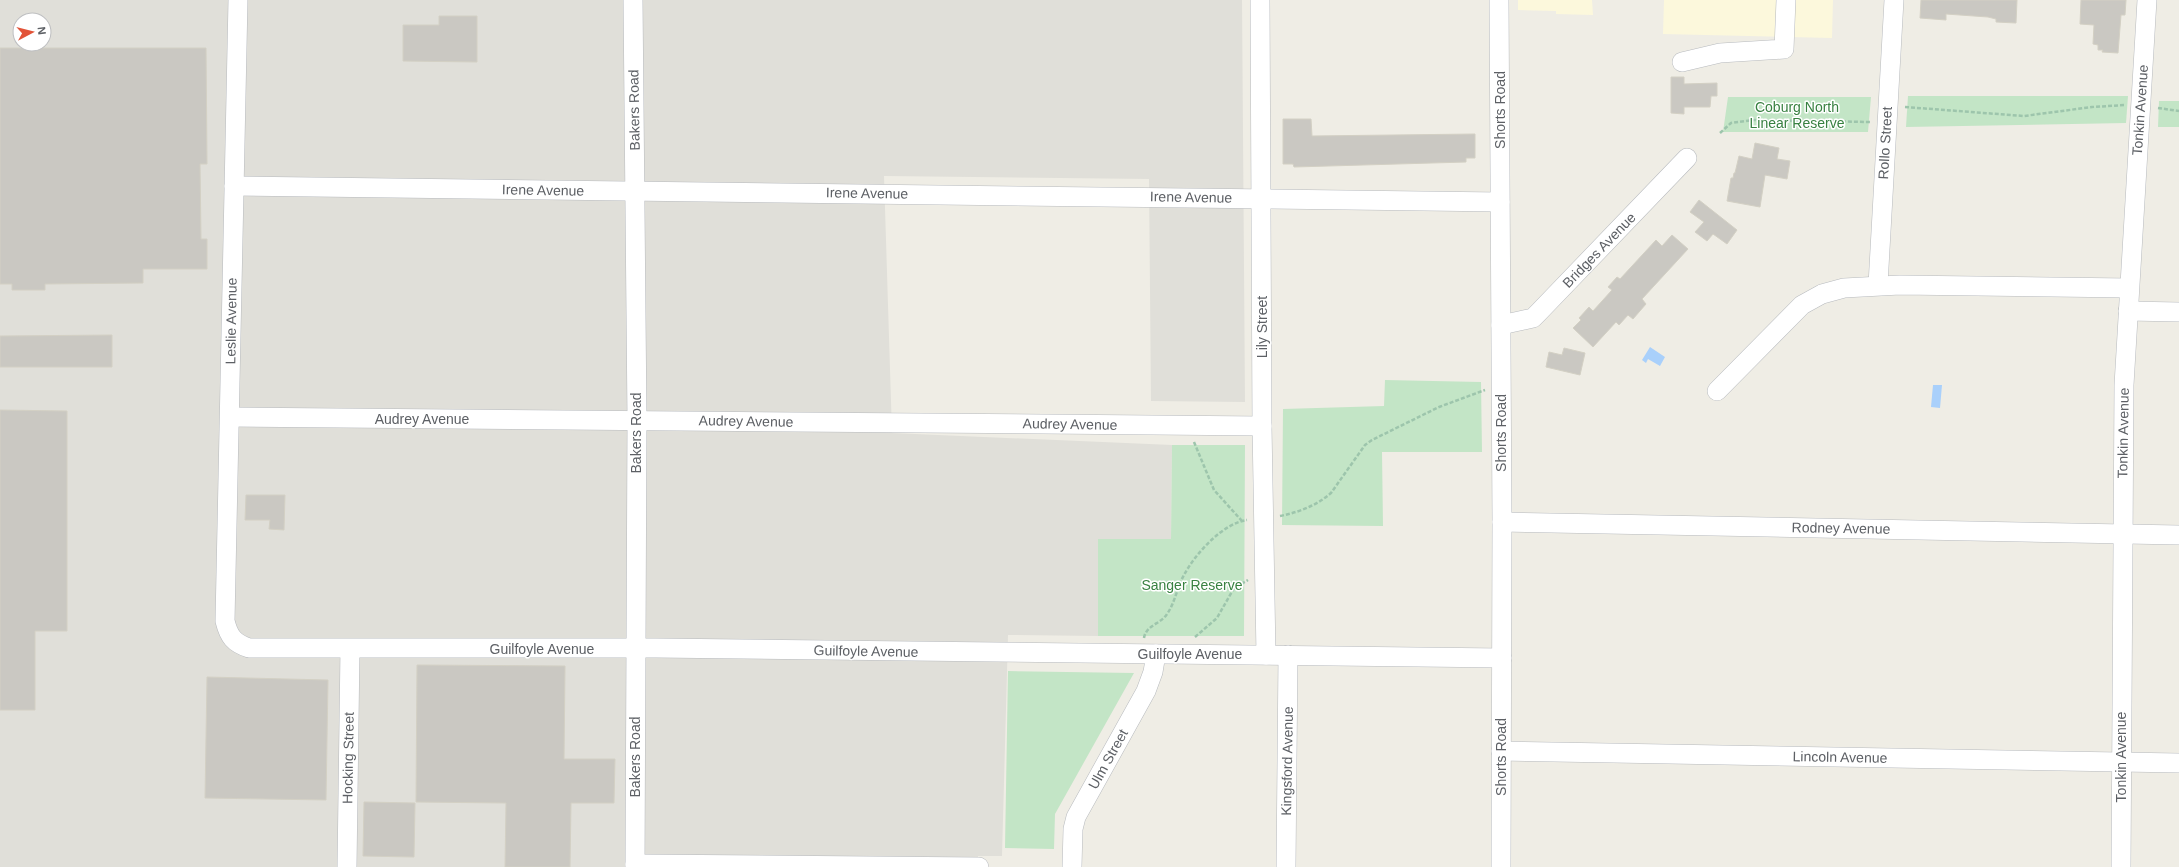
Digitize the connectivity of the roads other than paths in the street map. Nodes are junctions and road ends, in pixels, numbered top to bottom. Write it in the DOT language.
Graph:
graph roads {
  1 [pos="238,0"];
  2 [pos="634,0"];
  3 [pos="1260,0"];
  4 [pos="1499,0"];
  5 [pos="1786,0"];
  6 [pos="1894,0"];
  7 [pos="2147,0"];
  8 [pos="1682,62"];
  9 [pos="1687,158"];
  10 [pos="234,186"];
  11 [pos="635,191"];
  12 [pos="1262,198"];
  13 [pos="1500,202"];
  14 [pos="1878,285"];
  15 [pos="2129,288"];
  16 [pos="2128,311"];
  17 [pos="2179,312"];
  18 [pos="1501,325"];
  19 [pos="1717,391"];
  20 [pos="230,417"];
  21 [pos="637,420"];
  22 [pos="1262,426"];
  23 [pos="1502,522"];
  24 [pos="2122,534"];
  25 [pos="2179,535"];
  26 [pos="232,640"];
  27 [pos="636,648"];
  28 [pos="350,649"];
  29 [pos="1150,654"];
  30 [pos="1266,655"];
  31 [pos="1288,655"];
  32 [pos="1502,658"];
  33 [pos="1501,751"];
  34 [pos="2121,762"];
  35 [pos="2179,763"];
  36 [pos="635,865"];
  37 [pos="850,866"];
  38 [pos="347,867"];
  39 [pos="979,867"];
  40 [pos="1072,867"];
  41 [pos="1286,867"];
  42 [pos="1501,867"];
  43 [pos="2121,867"];
  1 -- 10 [label="street, Leslie Avenue"];
  2 -- 11 [label="street, Bakers Road"];
  3 -- 12 [label="street, Lily Street"];
  4 -- 13 [label="street, Shorts Road"];
  5 -- 8 [label="street"];
  6 -- 14 [label="street, Rollo Street"];
  7 -- 15 [label="street, Tonkin Avenue"];
  9 -- 18 [label="street, Bridges Avenue"];
  10 -- 11 [label="street, Irene Avenue"];
  10 -- 20 [label="street, Leslie Avenue"];
  11 -- 12 [label="street, Irene Avenue"];
  11 -- 21 [label="street, Bakers Road"];
  12 -- 13 [label="street, Irene Avenue"];
  12 -- 22 [label="street, Lily Street"];
  13 -- 18 [label="street, Shorts Road"];
  14 -- 15 [label="street"];
  14 -- 19 [label="street"];
  15 -- 16 [label="street, Tonkin Avenue"];
  16 -- 17 [label="street"];
  16 -- 24 [label="street, Tonkin Avenue"];
  18 -- 23 [label="street, Shorts Road"];
  20 -- 21 [label="street, Audrey Avenue"];
  20 -- 26 [label="street, Leslie Avenue"];
  21 -- 22 [label="street, Audrey Avenue"];
  21 -- 27 [label="street, Bakers Road"];
  22 -- 30 [label="street, Lily Street"];
  23 -- 24 [label="street, Rodney Avenue"];
  23 -- 32 [label="street, Shorts Road"];
  24 -- 25 [label="street, Rodney Avenue"];
  24 -- 34 [label="street, Tonkin Avenue"];
  26 -- 28 [label="street, Guilfoyle Avenue"];
  27 -- 28 [label="street, Guilfoyle Avenue"];
  27 -- 29 [label="street, Guilfoyle Avenue"];
  27 -- 36 [label="street, Bakers Road"];
  28 -- 38 [label="street, Hocking Street"];
  29 -- 30 [label="street, Guilfoyle Avenue"];
  29 -- 40 [label="street, Ulm Street"];
  30 -- 31 [label="street, Guilfoyle Avenue"];
  31 -- 32 [label="street, Guilfoyle Avenue"];
  31 -- 41 [label="street, Kingsford Avenue"];
  32 -- 33 [label="street, Shorts Road"];
  33 -- 34 [label="street, Lincoln Avenue"];
  33 -- 42 [label="street, Shorts Road"];
  34 -- 35 [label="street, Lincoln Avenue"];
  34 -- 43 [label="street, Tonkin Avenue"];
  36 -- 37 [label="street"];
  37 -- 39 [label="street"];
}
